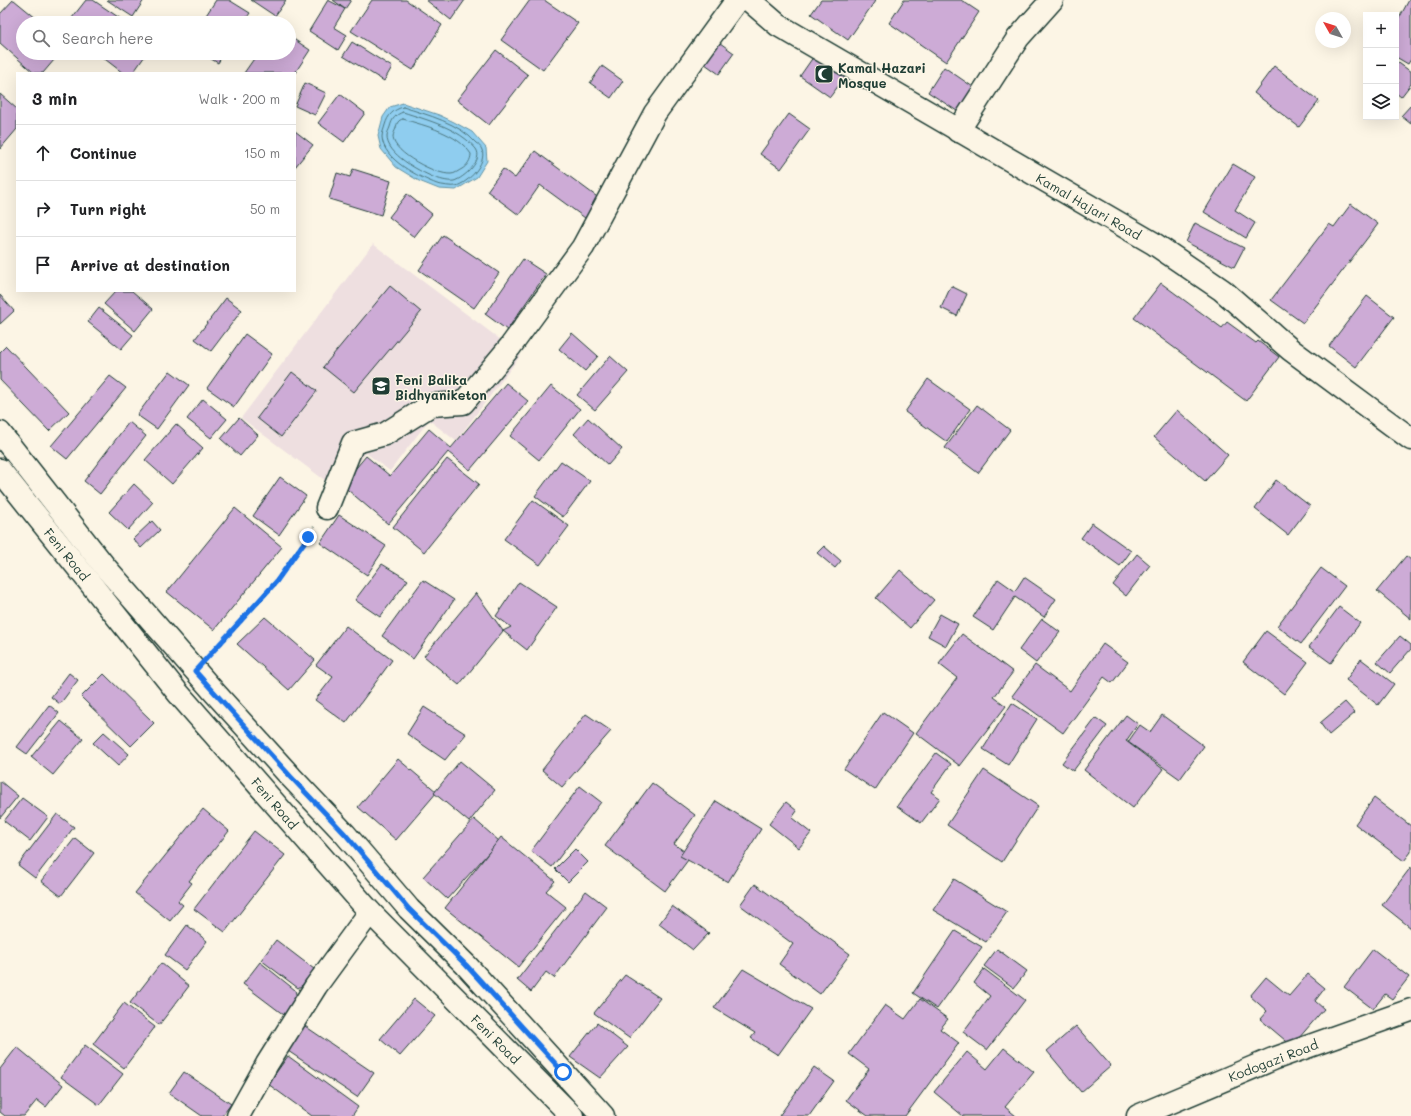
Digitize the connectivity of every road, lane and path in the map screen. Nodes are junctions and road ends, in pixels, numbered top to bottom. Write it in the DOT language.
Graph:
graph roads {
  1 [pos="737,0"];
  2 [pos="749,0"];
  3 [pos="1052,0"];
  4 [pos="958,131"];
  5 [pos="0,433"];
  6 [pos="1411,439"];
  7 [pos="0,470"];
  8 [pos="327,508"];
  9 [pos="195,671"];
  10 [pos="370,912"];
  11 [pos="1411,1010"];
  12 [pos="238,1116"];
  13 [pos="572,1116"];
  14 [pos="603,1116"];
  15 [pos="1138,1116"];
  1 -- 8 [label="street"];
  2 -- 4 [label="street, Kamal Hajari Road"];
  3 -- 4 [label="street"];
  4 -- 6 [label="street, Kamal Hajari Road"];
  5 -- 9 [label="street"];
  7 -- 10 [label="street, Feni Road"];
  8 -- 9 [label="path"];
  9 -- 14 [label="street"];
  10 -- 12 [label="street"];
  10 -- 13 [label="street, Feni Road"];
  11 -- 15 [label="street, Kodogazi Road"];
}
